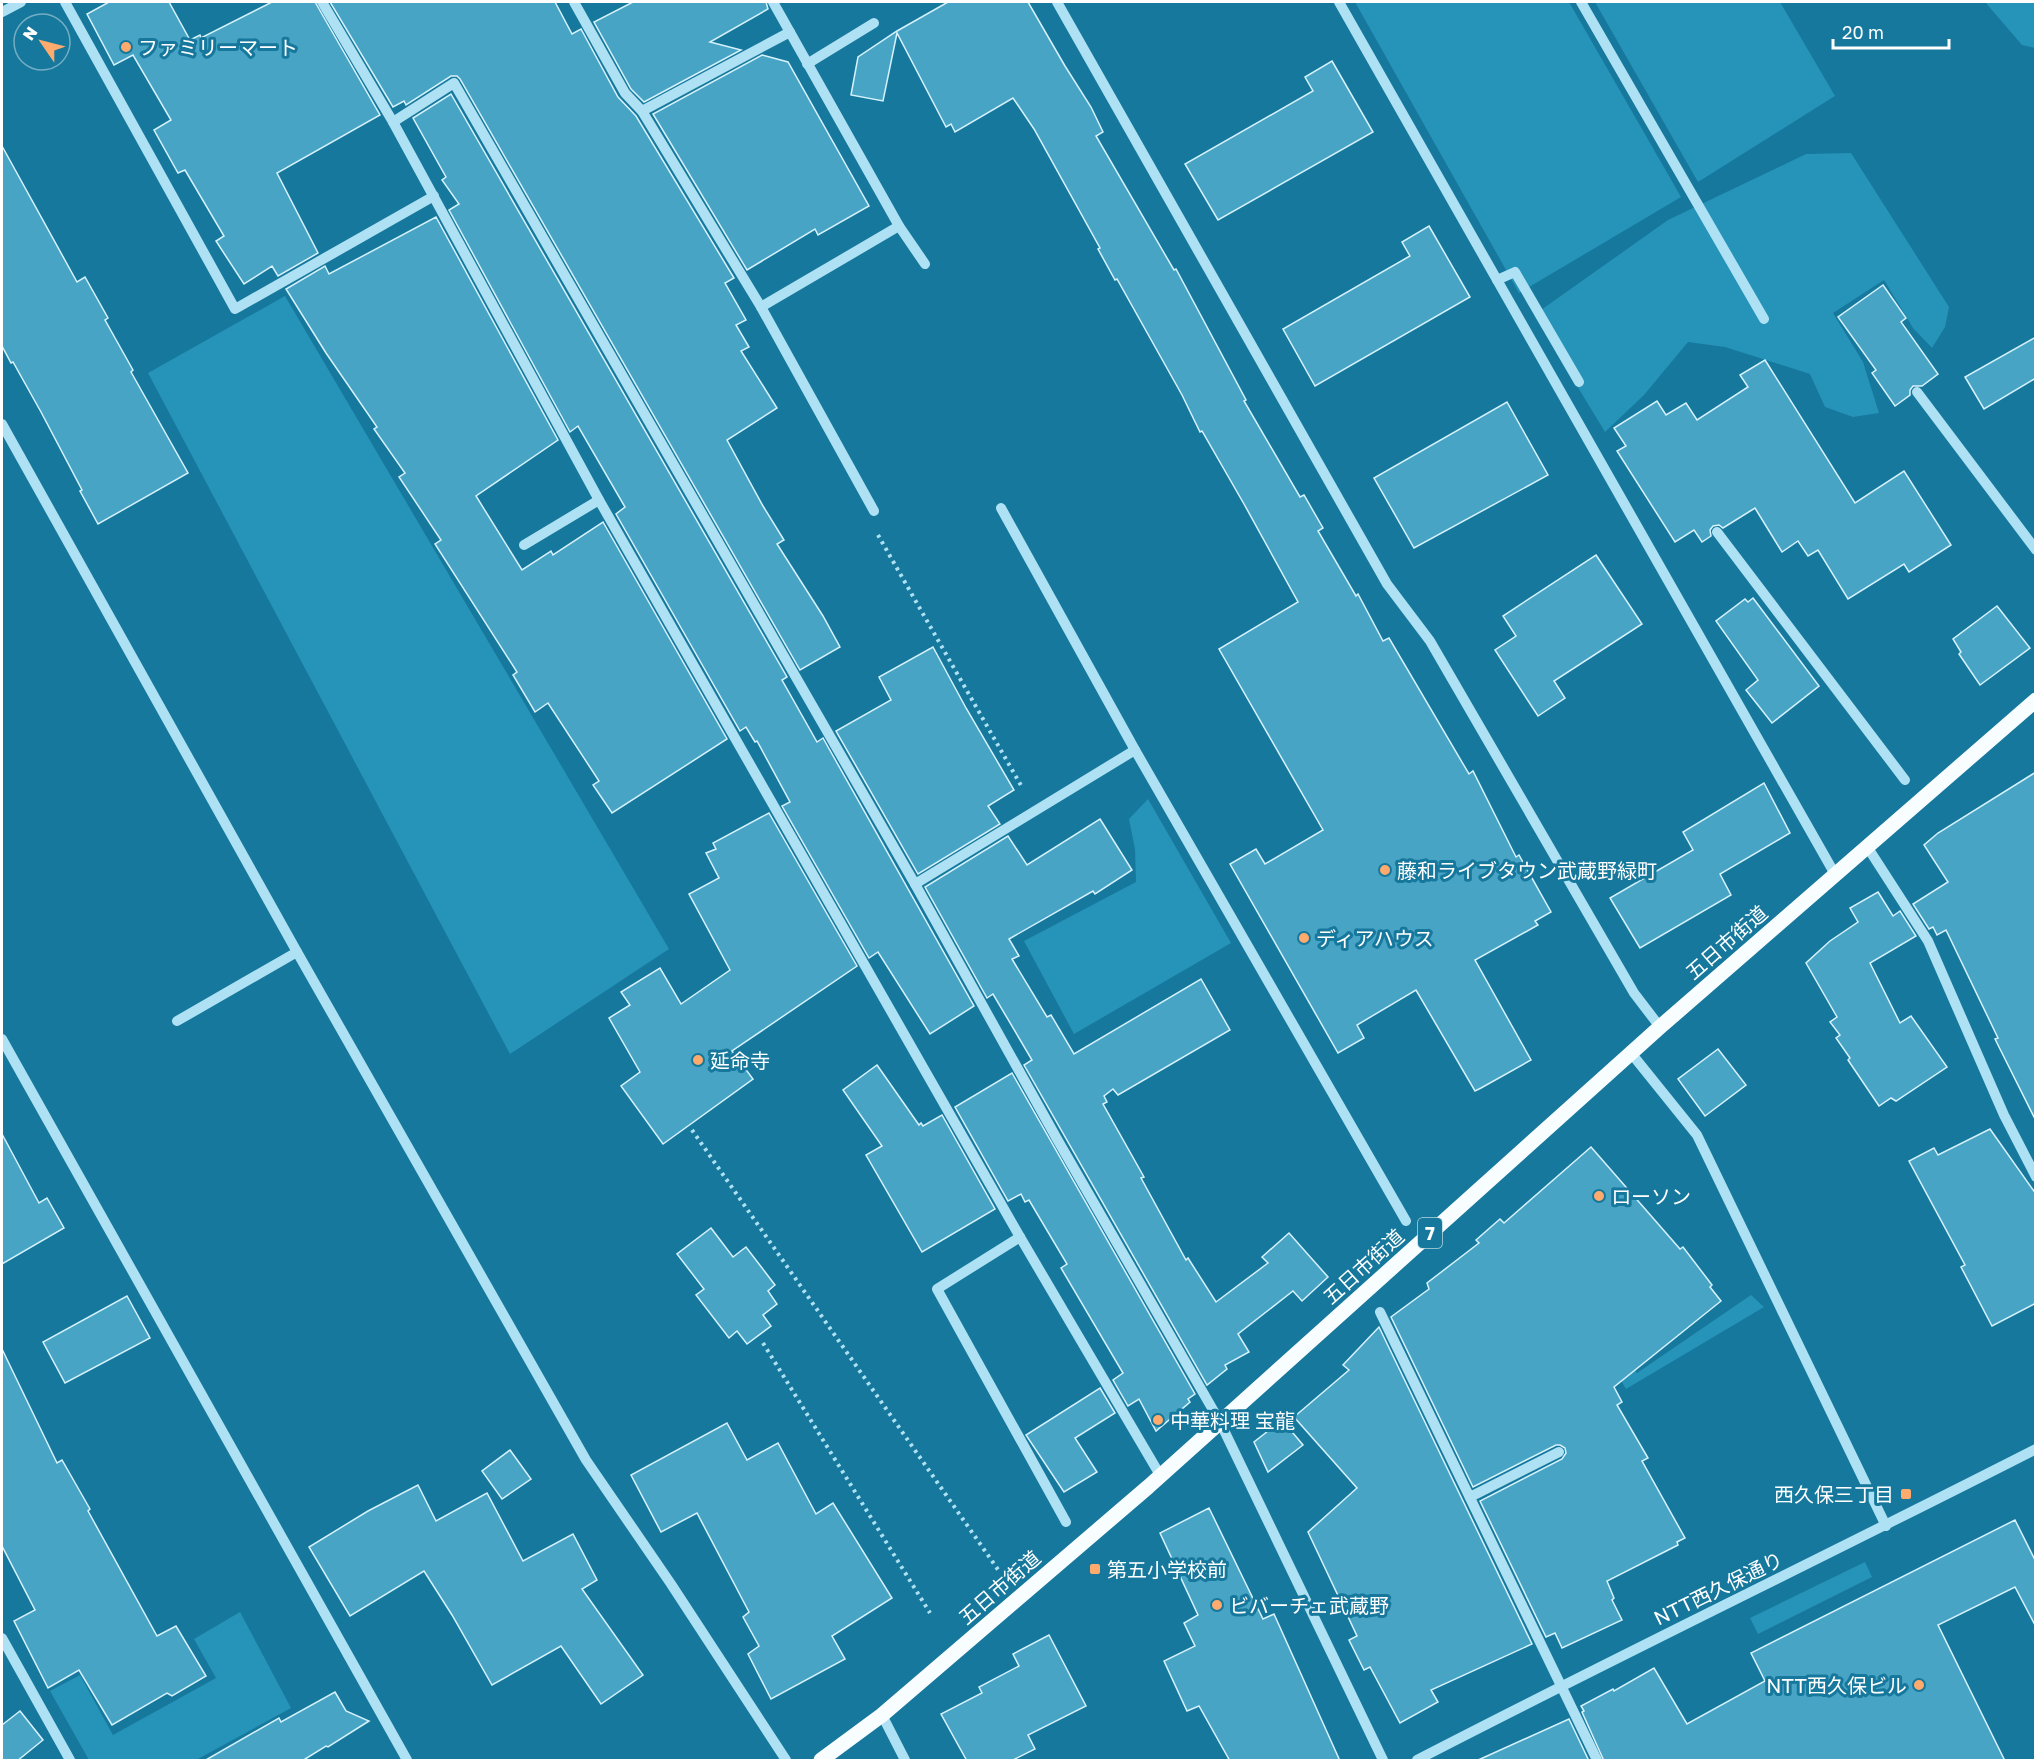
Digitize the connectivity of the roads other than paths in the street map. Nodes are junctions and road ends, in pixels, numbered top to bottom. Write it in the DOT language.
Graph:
graph roads {
  1 [pos="21,2"];
  2 [pos="65,2"];
  3 [pos="322,2"];
  4 [pos="574,2"];
  5 [pos="773,2"];
  6 [pos="1057,2"];
  7 [pos="1339,2"];
  8 [pos="1581,2"];
  9 [pos="2,12"];
  10 [pos="874,23"];
  11 [pos="790,32"];
  12 [pos="807,64"];
  13 [pos="642,111"];
  14 [pos="393,122"];
  15 [pos="434,196"];
  16 [pos="900,226"];
  17 [pos="925,264"];
  18 [pos="1497,280"];
  19 [pos="761,307"];
  20 [pos="1764,319"];
  21 [pos="1579,382"];
  22 [pos="1917,393"];
  23 [pos="2,424"];
  24 [pos="599,500"];
  25 [pos="1001,508"];
  26 [pos="874,511"];
  27 [pos="1717,532"];
  28 [pos="524,545"];
  29 [pos="2036,550"];
  30 [pos="2036,700"];
  31 [pos="1135,750"];
  32 [pos="1905,780"];
  33 [pos="1868,848"];
  34 [pos="1836,876"];
  35 [pos="915,884"];
  36 [pos="297,952"];
  37 [pos="177,1021"];
  38 [pos="1660,1027"];
  39 [pos="2,1039"];
  40 [pos="1631,1053"];
  41 [pos="2036,1177"];
  42 [pos="1406,1221"];
  43 [pos="1020,1238"];
  44 [pos="1380,1312"];
  45 [pos="1220,1422"];
  46 [pos="2035,1451"];
  47 [pos="1559,1452"];
  48 [pos="1160,1475"];
  49 [pos="1470,1497"];
  50 [pos="1066,1522"];
  51 [pos="1886,1526"];
  52 [pos="2,1638"];
  53 [pos="1561,1685"];
  54 [pos="882,1715"];
  55 [pos="70,1761"];
  56 [pos="407,1761"];
  57 [pos="786,1761"];
  58 [pos="821,1761"];
  59 [pos="905,1761"];
  60 [pos="1383,1761"];
  61 [pos="1418,1761"];
  62 [pos="1597,1761"];
  1 -- 9 [label="street"];
  2 -- 15 [label="street"];
  3 -- 14 [label="street"];
  4 -- 13 [label="street"];
  5 -- 11 [label="street"];
  6 -- 38 [label="street"];
  7 -- 18 [label="street"];
  8 -- 20 [label="street"];
  10 -- 12 [label="street"];
  11 -- 12 [label="street"];
  11 -- 13 [label="street"];
  12 -- 16 [label="street"];
  13 -- 19 [label="street"];
  14 -- 15 [label="street"];
  14 -- 35 [label="street"];
  15 -- 24 [label="street"];
  16 -- 17 [label="street"];
  16 -- 19 [label="street"];
  18 -- 21 [label="street"];
  18 -- 34 [label="street"];
  19 -- 26 [label="street"];
  22 -- 29 [label="street"];
  23 -- 36 [label="street"];
  24 -- 28 [label="street"];
  24 -- 43 [label="street"];
  25 -- 31 [label="street"];
  27 -- 32 [label="street"];
  30 -- 33 [label="main road, 五日市街道 / 7"];
  31 -- 35 [label="street"];
  31 -- 42 [label="street"];
  33 -- 34 [label="main road, 五日市街道 / 7"];
  33 -- 41 [label="street"];
  34 -- 38 [label="main road, 五日市街道 / 7"];
  35 -- 45 [label="street"];
  36 -- 37 [label="street"];
  36 -- 57 [label="street"];
  38 -- 40 [label="main road, 五日市街道 / 7"];
  39 -- 56 [label="street"];
  40 -- 45 [label="main road, 五日市街道 / 7"];
  40 -- 51 [label="street"];
  43 -- 48 [label="street"];
  43 -- 50 [label="street"];
  44 -- 49 [label="street"];
  45 -- 48 [label="main road, 五日市街道 / 7"];
  45 -- 60 [label="street"];
  46 -- 51 [label="street, NTT西久保通り"];
  47 -- 49 [label="street"];
  48 -- 54 [label="main road, 五日市街道 / 7"];
  49 -- 53 [label="street"];
  51 -- 53 [label="street, NTT西久保通り"];
  52 -- 55 [label="street"];
  53 -- 61 [label="street, NTT西久保通り"];
  53 -- 62 [label="street"];
  54 -- 58 [label="main road, 五日市街道 / 7"];
  54 -- 59 [label="street"];
}
